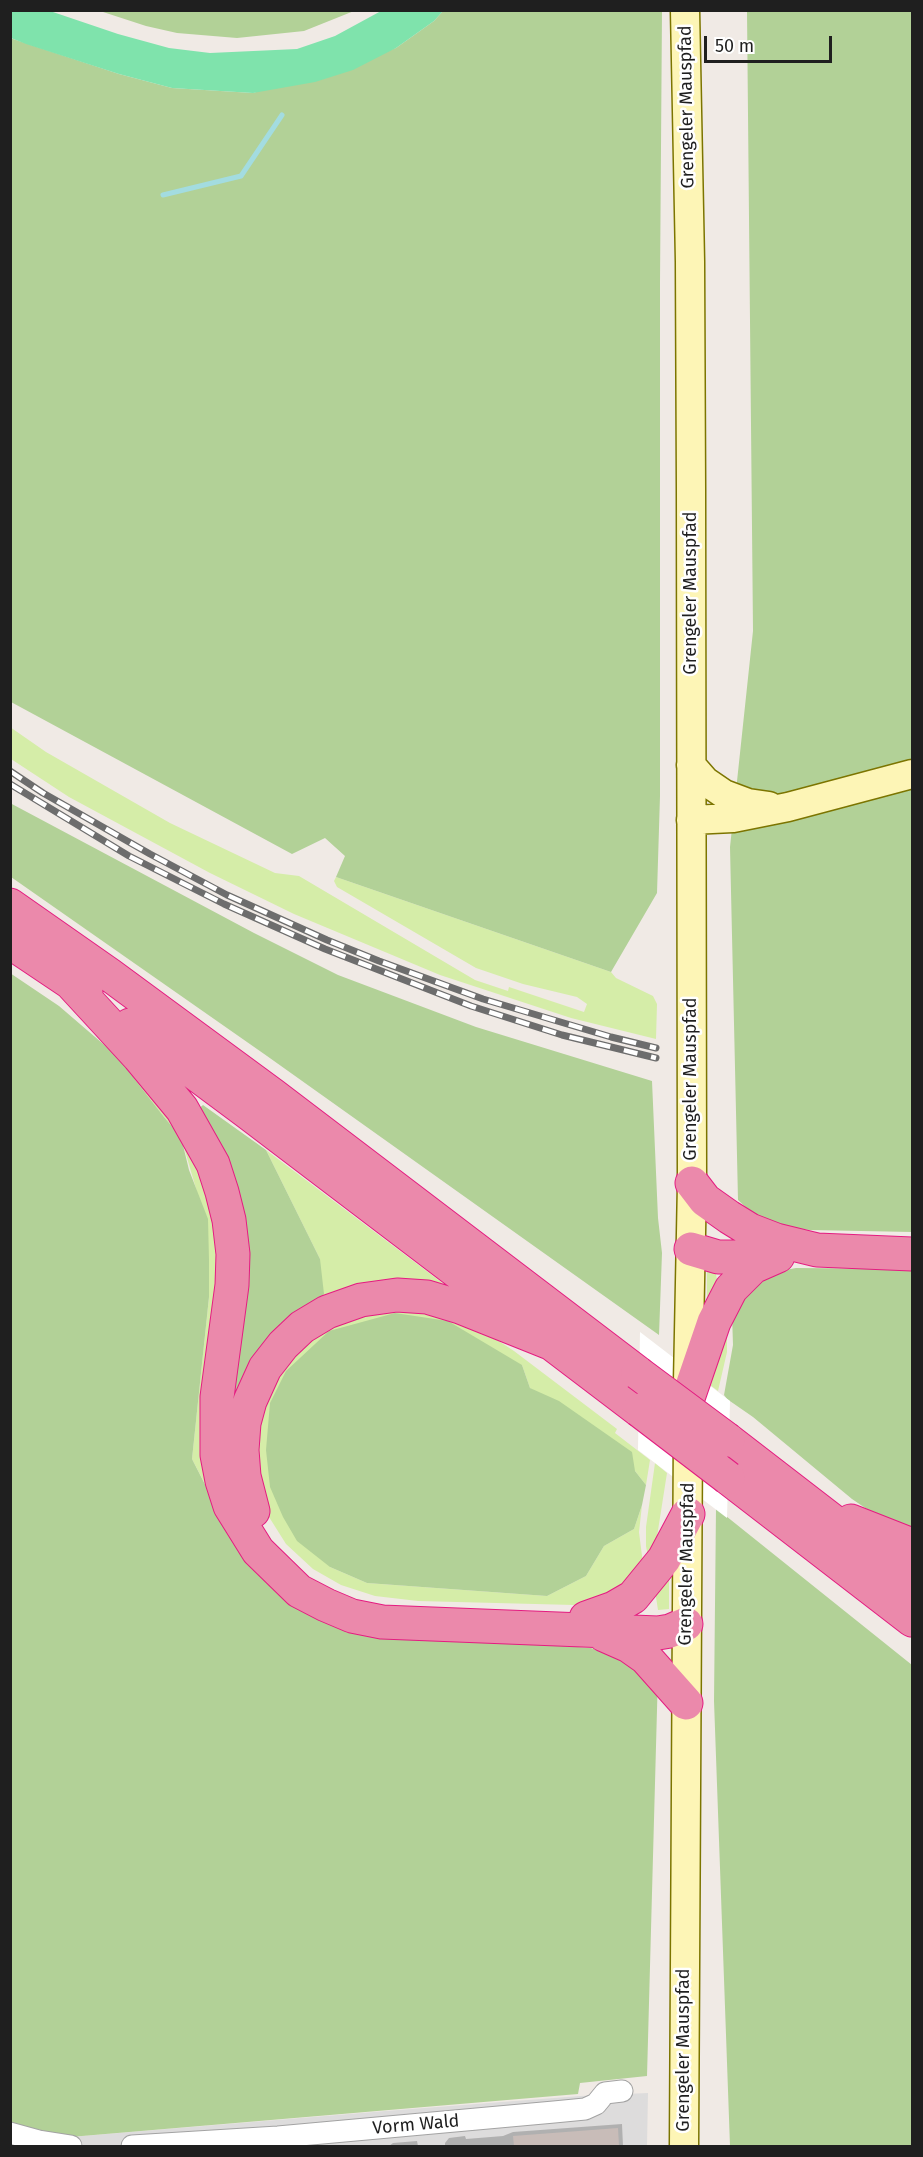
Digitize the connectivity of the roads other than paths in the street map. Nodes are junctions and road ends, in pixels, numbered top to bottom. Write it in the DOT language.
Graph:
graph roads {
  1 [pos="685,10"];
  2 [pos="691,765"];
  3 [pos="912,774"];
  4 [pos="788,807"];
  5 [pos="691,820"];
  6 [pos="10,905"];
  7 [pos="10,942"];
  8 [pos="69,981"];
  9 [pos="692,1183"];
  10 [pos="777,1248"];
  11 [pos="691,1249"];
  12 [pos="912,1254"];
  13 [pos="550,1343"];
  14 [pos="688,1398"];
  15 [pos="813,1506"];
  16 [pos="688,1514"];
  17 [pos="912,1545"];
  18 [pos="912,1582"];
  19 [pos="912,1620"];
  20 [pos="590,1624"];
  21 [pos="686,1624"];
  22 [pos="686,1703"];
  23 [pos="622,2091"];
  24 [pos="10,2133"];
  25 [pos="71,2146"];
  26 [pos="132,2146"];
  27 [pos="684,2146"];
  1 -- 2 [label="main road, Grengeler Mauspfad"];
  2 -- 4 [label="main road"];
  2 -- 5 [label="main road, Grengeler Mauspfad"];
  3 -- 4 [label="main road"];
  4 -- 5 [label="main road"];
  5 -- 9 [label="main road, Grengeler Mauspfad"];
  6 -- 15 [label="highway, bridge"];
  7 -- 8 [label="highway"];
  8 -- 13 [label="highway"];
  8 -- 20 [label="highway"];
  9 -- 10 [label="highway"];
  9 -- 11 [label="main road, Grengeler Mauspfad"];
  10 -- 11 [label="highway"];
  10 -- 12 [label="highway"];
  10 -- 14 [label="highway"];
  11 -- 14 [label="main road, Grengeler Mauspfad"];
  13 -- 19 [label="highway, bridge"];
  13 -- 20 [label="highway"];
  14 -- 16 [label="main road, Grengeler Mauspfad"];
  15 -- 17 [label="highway"];
  15 -- 18 [label="highway"];
  16 -- 20 [label="highway"];
  16 -- 21 [label="main road, Grengeler Mauspfad"];
  20 -- 21 [label="highway"];
  20 -- 22 [label="highway"];
  21 -- 22 [label="main road, Grengeler Mauspfad"];
  22 -- 27 [label="main road, Grengeler Mauspfad"];
  23 -- 26 [label="street, Vorm Wald"];
  24 -- 25 [label="street"];
}
